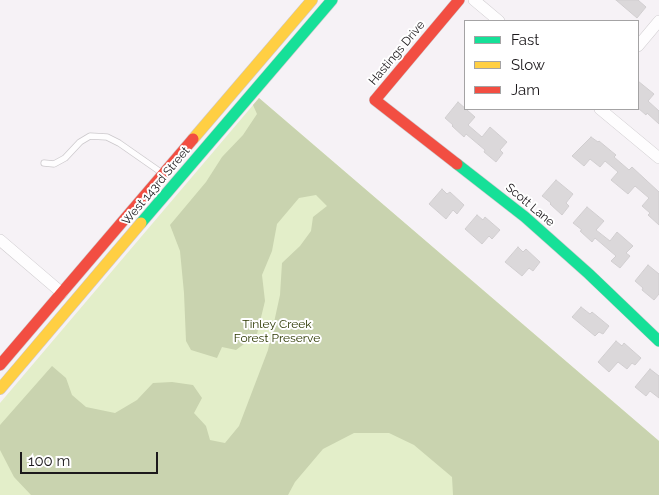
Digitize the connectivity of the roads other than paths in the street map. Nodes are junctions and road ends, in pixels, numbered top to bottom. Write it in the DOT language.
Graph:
graph roads {
  1 [pos="312,0"];
  2 [pos="332,0"];
  3 [pos="459,0"];
  4 [pos="474,0"];
  5 [pos="498,20"];
  6 [pos="659,21"];
  7 [pos="639,45"];
  8 [pos="375,100"];
  9 [pos="601,110"];
  10 [pos="659,158"];
  11 [pos="44,163"];
  12 [pos="163,174"];
  13 [pos="0,240"];
  14 [pos="62,292"];
  15 [pos="659,341"];
  16 [pos="0,365"];
  17 [pos="0,389"];
  1 -- 12 [label="main road, West 143rd Street"];
  2 -- 17 [label="main road, West 143rd Street"];
  3 -- 8 [label="main road, Hastings Drive"];
  4 -- 5 [label="street"];
  6 -- 7 [label="street"];
  8 -- 15 [label="main road, Scott Lane"];
  9 -- 10 [label="street"];
  11 -- 12 [label="lane"];
  12 -- 14 [label="main road, West 143rd Street"];
  13 -- 14 [label="street"];
  14 -- 16 [label="main road, West 143rd Street"];
}
